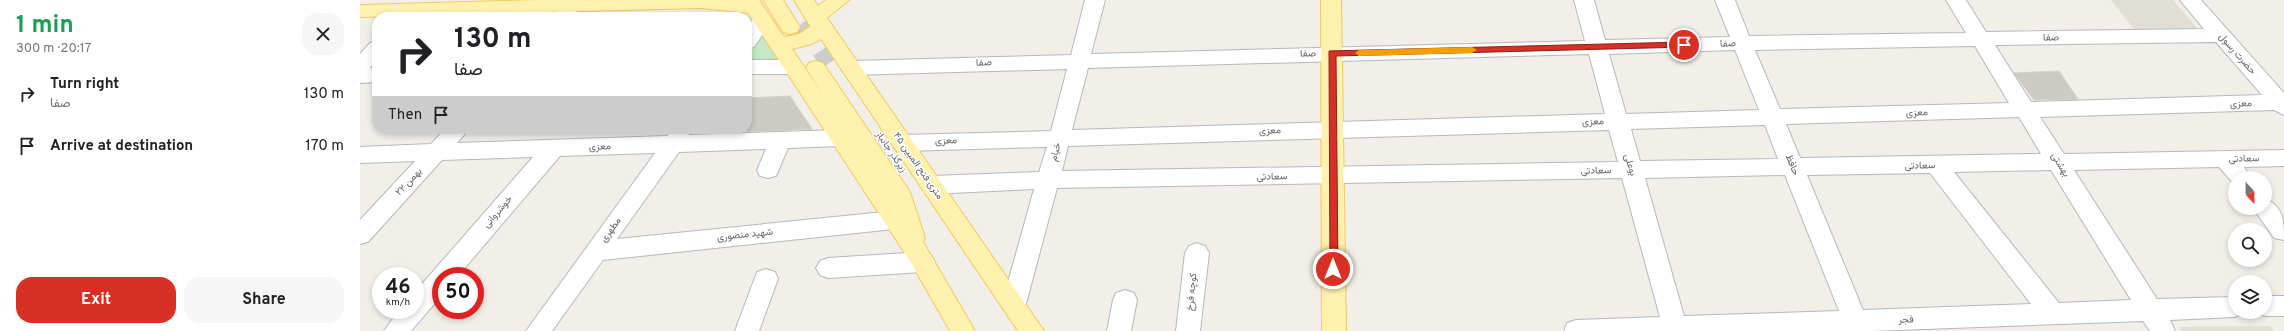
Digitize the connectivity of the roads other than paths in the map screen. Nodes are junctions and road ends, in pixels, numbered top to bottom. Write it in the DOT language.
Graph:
graph roads {
  1 [pos="790,0"];
  2 [pos="839,0"];
  3 [pos="1095,0"];
  4 [pos="1331,0"];
  5 [pos="1584,0"];
  6 [pos="1725,0"];
  7 [pos="1956,0"];
  8 [pos="2190,0"];
  9 [pos="703,1"];
  10 [pos="759,7"];
  11 [pos="360,11"];
  12 [pos="566,11"];
  13 [pos="385,12"];
  14 [pos="488,12"];
  15 [pos="802,22"];
  16 [pos="752,27"];
  17 [pos="2220,35"];
  18 [pos="1981,39"];
  19 [pos="1743,43"];
  20 [pos="1597,47"];
  21 [pos="372,53"];
  22 [pos="1332,53"];
  23 [pos="1080,60"];
  24 [pos="360,66"];
  25 [pos="822,66"];
  26 [pos="752,67"];
  27 [pos="372,75"];
  28 [pos="360,76"];
  29 [pos="2283,104"];
  30 [pos="2025,110"];
  31 [pos="1773,117"];
  32 [pos="1617,121"];
  33 [pos="1332,129"];
  34 [pos="453,134"];
  35 [pos="679,137"];
  36 [pos="1060,137"];
  37 [pos="840,138"];
  38 [pos="780,140"];
  39 [pos="903,143"];
  40 [pos="553,149"];
  41 [pos="436,153"];
  42 [pos="360,155"];
  43 [pos="2284,158"];
  44 [pos="2226,160"];
  45 [pos="2059,164"];
  46 [pos="1936,165"];
  47 [pos="1794,169"];
  48 [pos="768,170"];
  49 [pos="1631,171"];
  50 [pos="2235,171"];
  51 [pos="1332,176"];
  52 [pos="1049,180"];
  53 [pos="932,185"];
  54 [pos="2269,215"];
  55 [pos="894,220"];
  56 [pos="963,230"];
  57 [pos="2282,231"];
  58 [pos="360,235"];
  59 [pos="596,251"];
  60 [pos="1197,253"];
  61 [pos="920,258"];
  62 [pos="452,267"];
  63 [pos="828,268"];
  64 [pos="766,279"];
  65 [pos="432,290"];
  66 [pos="424,299"];
  67 [pos="1125,300"];
  68 [pos="1014,304"];
  69 [pos="2272,306"];
  70 [pos="2284,306"];
  71 [pos="2228,307"];
  72 [pos="2150,310"];
  73 [pos="2053,314"];
  74 [pos="407,319"];
  75 [pos="1857,327"];
  76 [pos="1675,329"];
  77 [pos="396,331"];
  78 [pos="538,331"];
  79 [pos="747,331"];
  80 [pos="963,331"];
  81 [pos="1032,331"];
  82 [pos="1119,331"];
  83 [pos="1188,331"];
  84 [pos="1334,331"];
  85 [pos="1576,331"];
  86 [pos="2163,331"];
  1 -- 15 [label="main road"];
  2 -- 15 [label="main road"];
  3 -- 23 [label="street, خیام"];
  4 -- 22 [label="main road"];
  5 -- 20 [label="street, بوعلی"];
  6 -- 19 [label="street, حافظ"];
  7 -- 18 [label="street, بهشتی"];
  8 -- 17 [label="street, حضرت رسول"];
  9 -- 10 [label="main road"];
  9 -- 12 [label="main road"];
  10 -- 15 [label="main road, ۴۵ متری فتح المبین"];
  10 -- 16 [label="street"];
  11 -- 13 [label="main road"];
  12 -- 14 [label="main road"];
  15 -- 25 [label="main road, ۴۵ متری فتح المبین"];
  15 -- 25 [label="main road, ۴۵ متری فتح المبین"];
  17 -- 18 [label="street, صفا"];
  17 -- 29 [label="street, حضرت رسول"];
  18 -- 19 [label="street, صفا"];
  18 -- 30 [label="street, بهشتی"];
  19 -- 20 [label="street, صفا"];
  19 -- 31 [label="street, حافظ"];
  20 -- 22 [label="street, صفا"];
  20 -- 32 [label="street, بوعلی"];
  21 -- 24 [label="street"];
  22 -- 23 [label="street, صفا"];
  22 -- 33 [label="main road"];
  23 -- 25 [label="street, صفا"];
  23 -- 36 [label="street, خیام"];
  25 -- 26 [label="street, صفا"];
  25 -- 37 [label="main road, ۴۵ متری فتح المبین"];
  25 -- 39 [label="main road, ۴۵ متری فتح المبین"];
  25 -- 56 [label="main road, زیرگذر جانباز"];
  25 -- 61 [label="main road, زیرگذر جانباز"];
  27 -- 28 [label="street"];
  29 -- 30 [label="street, معزی"];
  30 -- 31 [label="street, معزی"];
  30 -- 45 [label="street, بهشتی"];
  31 -- 32 [label="street, معزی"];
  31 -- 47 [label="street, حافظ"];
  32 -- 33 [label="street, معزی"];
  32 -- 49 [label="street, بوعلی"];
  33 -- 36 [label="street, معزی"];
  33 -- 51 [label="main road"];
  34 -- 41 [label="street, ۲۲ بهمن"];
  35 -- 38 [label="street, معزی"];
  35 -- 40 [label="street, معزی"];
  35 -- 59 [label="street, مطهری"];
  36 -- 39 [label="street, معزی"];
  36 -- 52 [label="street, خیام"];
  37 -- 38 [label="street, معزی"];
  37 -- 55 [label="main road, ۴۵ متری فتح المبین"];
  38 -- 48 [label="street"];
  39 -- 53 [label="main road, ۴۵ متری فتح المبین"];
  40 -- 41 [label="street, معزی"];
  40 -- 62 [label="street, خوشروانی"];
  41 -- 42 [label="street, معزی"];
  41 -- 58 [label="street, ۲۲ بهمن"];
  43 -- 44 [label="street, سعادتی"];
  44 -- 45 [label="street, سعادتی"];
  44 -- 50 [label="street"];
  45 -- 46 [label="street, سعادتی"];
  45 -- 72 [label="street, بهشتی"];
  46 -- 47 [label="street, سعادتی"];
  46 -- 73 [label="street"];
  47 -- 49 [label="street, سعادتی"];
  47 -- 75 [label="street, حافظ"];
  49 -- 51 [label="street, سعادتی"];
  49 -- 76 [label="street, بوعلی"];
  51 -- 52 [label="street, سعادتی"];
  51 -- 84 [label="main road"];
  52 -- 53 [label="street, سعادتی"];
  52 -- 68 [label="street, خیام"];
  53 -- 56 [label="main road, ۴۵ متری فتح المبین"];
  54 -- 57 [label="street"];
  55 -- 59 [label="street, شهید منصوری"];
  55 -- 61 [label="main road, ۴۵ متری فتح المبین"];
  56 -- 68 [label="main road, ۴۵ متری فتح المبین"];
  59 -- 78 [label="street, مطهری"];
  60 -- 83 [label="street, کوچه فرخ"];
  61 -- 63 [label="street"];
  61 -- 80 [label="main road, ۴۵ متری فتح المبین"];
  64 -- 79 [label="street"];
  65 -- 66 [label="street"];
  67 -- 82 [label="street"];
  68 -- 81 [label="main road, ۴۵ متری فتح المبین"];
  69 -- 70 [label="street"];
  71 -- 72 [label="street, فجر"];
  72 -- 73 [label="street, فجر"];
  72 -- 86 [label="street, بهشتی"];
  73 -- 75 [label="street, فجر"];
  74 -- 77 [label="street"];
  75 -- 76 [label="street, فجر"];
  76 -- 85 [label="street, فجر"];
}
